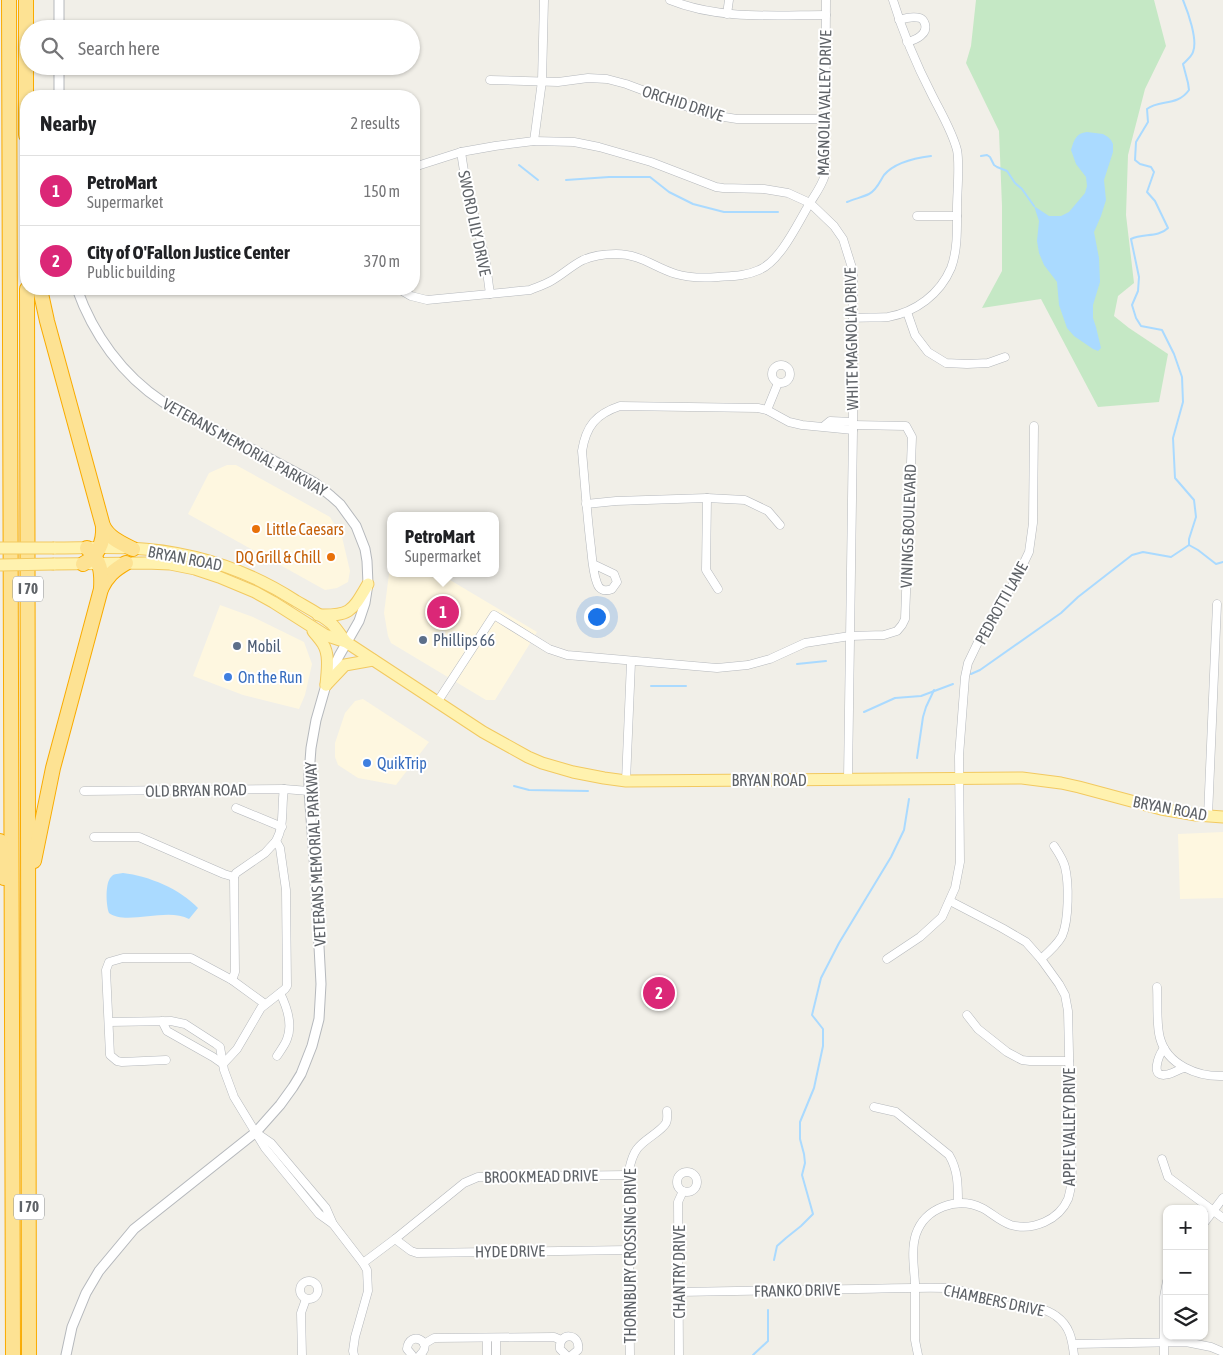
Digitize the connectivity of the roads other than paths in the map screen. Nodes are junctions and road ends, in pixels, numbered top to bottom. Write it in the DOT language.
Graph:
graph roads {
  1 [pos="9,0"];
  2 [pos="26,0"];
  3 [pos="59,0"];
  4 [pos="544,0"];
  5 [pos="670,0"];
  6 [pos="729,0"];
  7 [pos="826,0"];
  8 [pos="893,0"];
  9 [pos="727,14"];
  10 [pos="826,16"];
  11 [pos="26,20"];
  12 [pos="59,20"];
  13 [pos="899,20"];
  14 [pos="907,42"];
  15 [pos="26,75"];
  16 [pos="59,75"];
  17 [pos="490,80"];
  18 [pos="542,81"];
  19 [pos="26,90"];
  20 [pos="59,90"];
  21 [pos="825,119"];
  22 [pos="534,141"];
  23 [pos="461,152"];
  24 [pos="420,165"];
  25 [pos="10,198"];
  26 [pos="810,203"];
  27 [pos="917,216"];
  28 [pos="957,216"];
  29 [pos="0,270"];
  30 [pos="490,294"];
  31 [pos="27,295"];
  32 [pos="41,295"];
  33 [pos="79,295"];
  34 [pos="409,295"];
  35 [pos="906,312"];
  36 [pos="853,318"];
  37 [pos="1004,357"];
  38 [pos="778,383"];
  39 [pos="768,410"];
  40 [pos="853,426"];
  41 [pos="1034,426"];
  42 [pos="707,498"];
  43 [pos="586,504"];
  44 [pos="780,525"];
  45 [pos="103,526"];
  46 [pos="0,548"];
  47 [pos="132,548"];
  48 [pos="95,554"];
  49 [pos="126,563"];
  50 [pos="83,564"];
  51 [pos="593,564"];
  52 [pos="0,565"];
  53 [pos="368,584"];
  54 [pos="718,589"];
  55 [pos="100,590"];
  56 [pos="1217,604"];
  57 [pos="318,615"];
  58 [pos="306,624"];
  59 [pos="850,636"];
  60 [pos="346,642"];
  61 [pos="373,660"];
  62 [pos="631,662"];
  63 [pos="326,685"];
  64 [pos="438,701"];
  65 [pos="959,778"];
  66 [pos="848,779"];
  67 [pos="626,780"];
  68 [pos="284,789"];
  69 [pos="84,791"];
  70 [pos="309,791"];
  71 [pos="236,808"];
  72 [pos="1208,816"];
  73 [pos="1223,817"];
  74 [pos="282,827"];
  75 [pos="94,837"];
  76 [pos="0,841"];
  77 [pos="276,841"];
  78 [pos="1054,846"];
  79 [pos="234,877"];
  80 [pos="28,889"];
  81 [pos="950,901"];
  82 [pos="12,948"];
  83 [pos="887,959"];
  84 [pos="1041,959"];
  85 [pos="232,980"];
  86 [pos="1157,987"];
  87 [pos="280,994"];
  88 [pos="265,1004"];
  89 [pos="967,1014"];
  90 [pos="162,1021"];
  91 [pos="108,1022"];
  92 [pos="1164,1048"];
  93 [pos="277,1056"];
  94 [pos="166,1060"];
  95 [pos="1069,1061"];
  96 [pos="223,1064"];
  97 [pos="1184,1068"];
  98 [pos="1223,1076"];
  99 [pos="874,1107"];
  100 [pos="668,1111"];
  101 [pos="256,1132"];
  102 [pos="1162,1159"];
  103 [pos="628,1175"];
  104 [pos="683,1191"];
  105 [pos="1223,1198"];
  106 [pos="958,1203"];
  107 [pos="1213,1211"];
  108 [pos="1208,1218"];
  109 [pos="1223,1218"];
  110 [pos="395,1239"];
  111 [pos="629,1250"];
  112 [pos="363,1263"];
  113 [pos="915,1288"];
  114 [pos="679,1292"];
  115 [pos="1164,1295"];
  116 [pos="306,1299"];
  117 [pos="487,1338"];
  118 [pos="496,1338"];
  119 [pos="562,1340"];
  120 [pos="1164,1342"];
  121 [pos="424,1344"];
  122 [pos="1073,1344"];
  123 [pos="1223,1352"];
  124 [pos="13,1355"];
  125 [pos="30,1355"];
  126 [pos="66,1355"];
  127 [pos="302,1355"];
  128 [pos="354,1355"];
  129 [pos="412,1355"];
  130 [pos="420,1355"];
  131 [pos="487,1355"];
  132 [pos="496,1355"];
  133 [pos="566,1355"];
  134 [pos="572,1355"];
  135 [pos="630,1355"];
  136 [pos="679,1355"];
  137 [pos="918,1355"];
  138 [pos="1074,1355"];
  139 [pos="1164,1355"];
  1 -- 25 [label="highway, I 70"];
  2 -- 11 [label="highway"];
  3 -- 12 [label="street"];
  4 -- 18 [label="street"];
  5 -- 9 [label="street"];
  6 -- 9 [label="street"];
  7 -- 10 [label="street, MAGNOLIA VALLEY DRIVE"];
  8 -- 13 [label="street"];
  9 -- 10 [label="street"];
  10 -- 21 [label="street, MAGNOLIA VALLEY DRIVE"];
  13 -- 14 [label="street"];
  13 -- 14 [label="street"];
  14 -- 28 [label="street"];
  15 -- 19 [label="highway"];
  16 -- 20 [label="street"];
  17 -- 18 [label="street, ORCHID DRIVE"];
  18 -- 21 [label="street, ORCHID DRIVE"];
  18 -- 22 [label="street"];
  21 -- 26 [label="street, MAGNOLIA VALLEY DRIVE"];
  22 -- 23 [label="street, WHITE MAGNOLIA DRIVE"];
  22 -- 26 [label="street, WHITE MAGNOLIA DRIVE"];
  23 -- 24 [label="street, WHITE MAGNOLIA DRIVE"];
  23 -- 30 [label="street, SWORD LILY DRIVE"];
  25 -- 29 [label="highway"];
  25 -- 82 [label="highway, I 70"];
  26 -- 30 [label="street, MAGNOLIA VALLEY DRIVE"];
  26 -- 36 [label="street, WHITE MAGNOLIA DRIVE"];
  27 -- 28 [label="street"];
  28 -- 35 [label="street"];
  30 -- 34 [label="street, MAGNOLIA VALLEY DRIVE"];
  31 -- 80 [label="highway, I 70"];
  32 -- 45 [label="highway"];
  33 -- 53 [label="street, VETERANS MEMORIAL PARKWAY"];
  35 -- 36 [label="street"];
  35 -- 37 [label="street"];
  36 -- 40 [label="street, WHITE MAGNOLIA DRIVE"];
  38 -- 39 [label="street"];
  39 -- 40 [label="street"];
  39 -- 43 [label="street"];
  40 -- 59 [label="street, WHITE MAGNOLIA DRIVE"];
  40 -- 59 [label="street, VININGS BOULEVARD"];
  41 -- 65 [label="street, PEDROTTI LANE"];
  42 -- 43 [label="street"];
  42 -- 44 [label="street"];
  42 -- 54 [label="street"];
  43 -- 51 [label="street"];
  45 -- 47 [label="highway"];
  45 -- 48 [label="highway"];
  46 -- 48 [label="main road, BRYAN ROAD, bridge"];
  47 -- 48 [label="main road, BRYAN ROAD"];
  47 -- 57 [label="main road, BRYAN ROAD"];
  48 -- 49 [label="main road, BRYAN ROAD"];
  48 -- 50 [label="highway"];
  48 -- 55 [label="highway"];
  49 -- 55 [label="highway"];
  49 -- 58 [label="main road, BRYAN ROAD"];
  50 -- 52 [label="main road, bridge"];
  53 -- 57 [label="main road"];
  53 -- 60 [label="street, VETERANS MEMORIAL PARKWAY"];
  55 -- 80 [label="highway"];
  56 -- 72 [label="street"];
  57 -- 60 [label="main road, BRYAN ROAD"];
  58 -- 60 [label="main road, BRYAN ROAD"];
  58 -- 63 [label="main road"];
  59 -- 62 [label="street"];
  59 -- 66 [label="street, WHITE MAGNOLIA DRIVE"];
  60 -- 61 [label="main road, BRYAN ROAD"];
  60 -- 63 [label="street, VETERANS MEMORIAL PARKWAY"];
  61 -- 63 [label="main road"];
  61 -- 64 [label="main road, BRYAN ROAD"];
  62 -- 64 [label="street"];
  62 -- 67 [label="street"];
  63 -- 70 [label="street, VETERANS MEMORIAL PARKWAY"];
  64 -- 67 [label="main road, BRYAN ROAD"];
  65 -- 66 [label="main road, BRYAN ROAD"];
  65 -- 72 [label="main road, BRYAN ROAD"];
  65 -- 81 [label="street, PEDROTTI LANE"];
  66 -- 67 [label="main road, BRYAN ROAD"];
  68 -- 69 [label="street, OLD BRYAN ROAD"];
  68 -- 70 [label="street, OLD BRYAN ROAD"];
  68 -- 74 [label="street"];
  70 -- 101 [label="street, VETERANS MEMORIAL PARKWAY"];
  71 -- 74 [label="street"];
  72 -- 73 [label="main road, BRYAN ROAD"];
  74 -- 77 [label="street"];
  75 -- 79 [label="street"];
  76 -- 82 [label="highway"];
  77 -- 79 [label="street"];
  77 -- 87 [label="street"];
  78 -- 84 [label="street"];
  79 -- 85 [label="street"];
  80 -- 125 [label="highway, I 70"];
  81 -- 83 [label="street, PEDROTTI LANE"];
  81 -- 84 [label="street, APPLE VALLEY DRIVE"];
  82 -- 124 [label="highway, I 70"];
  84 -- 95 [label="street, APPLE VALLEY DRIVE"];
  85 -- 88 [label="street"];
  85 -- 91 [label="street"];
  86 -- 92 [label="street"];
  87 -- 88 [label="street"];
  87 -- 93 [label="street"];
  88 -- 96 [label="street"];
  89 -- 95 [label="street"];
  90 -- 91 [label="street"];
  90 -- 96 [label="street"];
  90 -- 96 [label="street"];
  91 -- 94 [label="street"];
  92 -- 97 [label="street"];
  92 -- 97 [label="street"];
  95 -- 106 [label="street, APPLE VALLEY DRIVE"];
  96 -- 101 [label="street"];
  97 -- 98 [label="street"];
  99 -- 106 [label="street"];
  100 -- 103 [label="street, THORNBURY CROSSING DRIVE"];
  101 -- 112 [label="street"];
  101 -- 126 [label="street, VETERANS MEMORIAL PARKWAY"];
  102 -- 107 [label="street"];
  103 -- 110 [label="street, BROOKMEAD DRIVE"];
  103 -- 111 [label="street, THORNBURY CROSSING DRIVE"];
  104 -- 114 [label="street, CHANTRY DRIVE"];
  105 -- 107 [label="street"];
  106 -- 113 [label="street"];
  107 -- 108 [label="street"];
  107 -- 109 [label="street"];
  110 -- 111 [label="street, HYDE DRIVE"];
  110 -- 112 [label="street, BROOKMEAD DRIVE"];
  111 -- 135 [label="street, THORNBURY CROSSING DRIVE"];
  112 -- 128 [label="street"];
  113 -- 114 [label="street, FRANKO DRIVE"];
  113 -- 122 [label="street, CHAMBERS DRIVE"];
  113 -- 137 [label="street"];
  114 -- 136 [label="street, CHANTRY DRIVE"];
  115 -- 120 [label="street"];
  116 -- 127 [label="street"];
  117 -- 118 [label="street"];
  117 -- 121 [label="street"];
  117 -- 131 [label="street"];
  118 -- 119 [label="street"];
  118 -- 132 [label="street"];
  119 -- 133 [label="street"];
  119 -- 134 [label="street"];
  120 -- 122 [label="street"];
  120 -- 123 [label="street"];
  120 -- 139 [label="street"];
  121 -- 129 [label="street"];
  121 -- 130 [label="street"];
  122 -- 138 [label="street, CHAMBERS DRIVE"];
}
